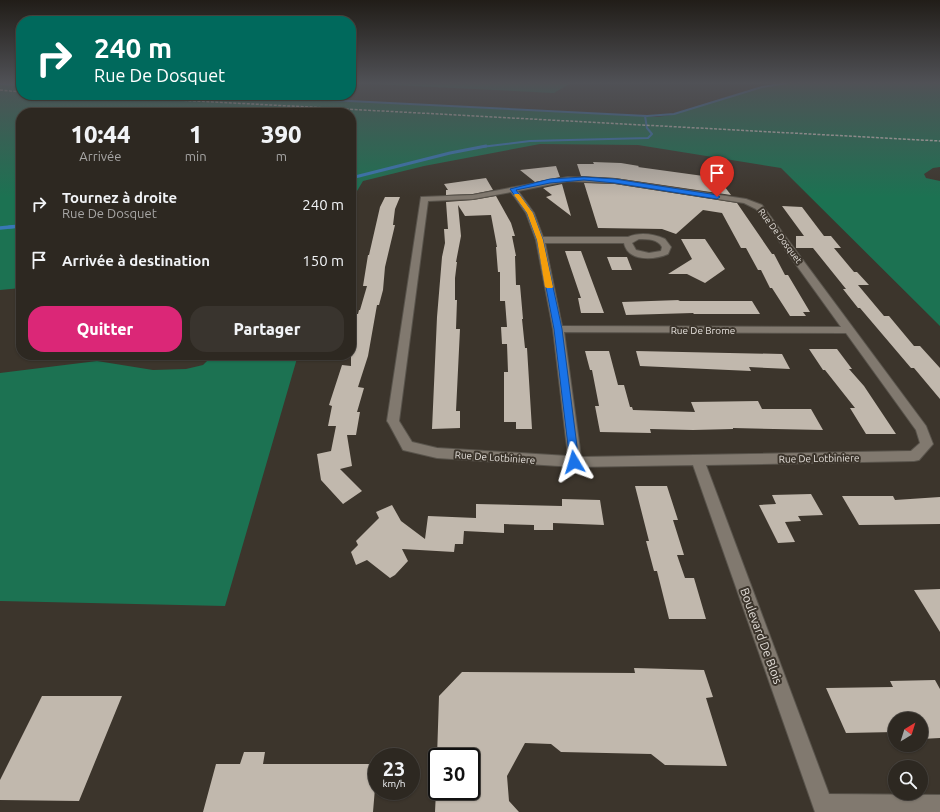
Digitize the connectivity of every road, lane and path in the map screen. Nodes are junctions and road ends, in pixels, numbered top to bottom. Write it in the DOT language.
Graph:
graph roads {
  1 [pos="513,189"];
  2 [pos="424,200"];
  3 [pos="540,240"];
  4 [pos="630,240"];
  5 [pos="558,329"];
  6 [pos="849,330"];
  7 [pos="927,444"];
  8 [pos="698,461"];
  9 [pos="574,462"];
  10 [pos="940,805"];
  11 [pos="823,808"];
  1 -- 2 [label="street, Rue De Dosquet"];
  1 -- 3 [label="street"];
  1 -- 6 [label="street, Rue De Dosquet"];
  2 -- 9 [label="street, Rue De Lotbiniere"];
  3 -- 4 [label="street"];
  3 -- 5 [label="street"];
  5 -- 6 [label="street, Rue De Brome"];
  5 -- 9 [label="street"];
  6 -- 7 [label="street, Rue De Dosquet"];
  7 -- 8 [label="street, Rue De Lotbiniere"];
  8 -- 9 [label="street, Rue De Lotbiniere"];
  8 -- 11 [label="street, Boulevard De Blois"];
  10 -- 11 [label="street"];
}
